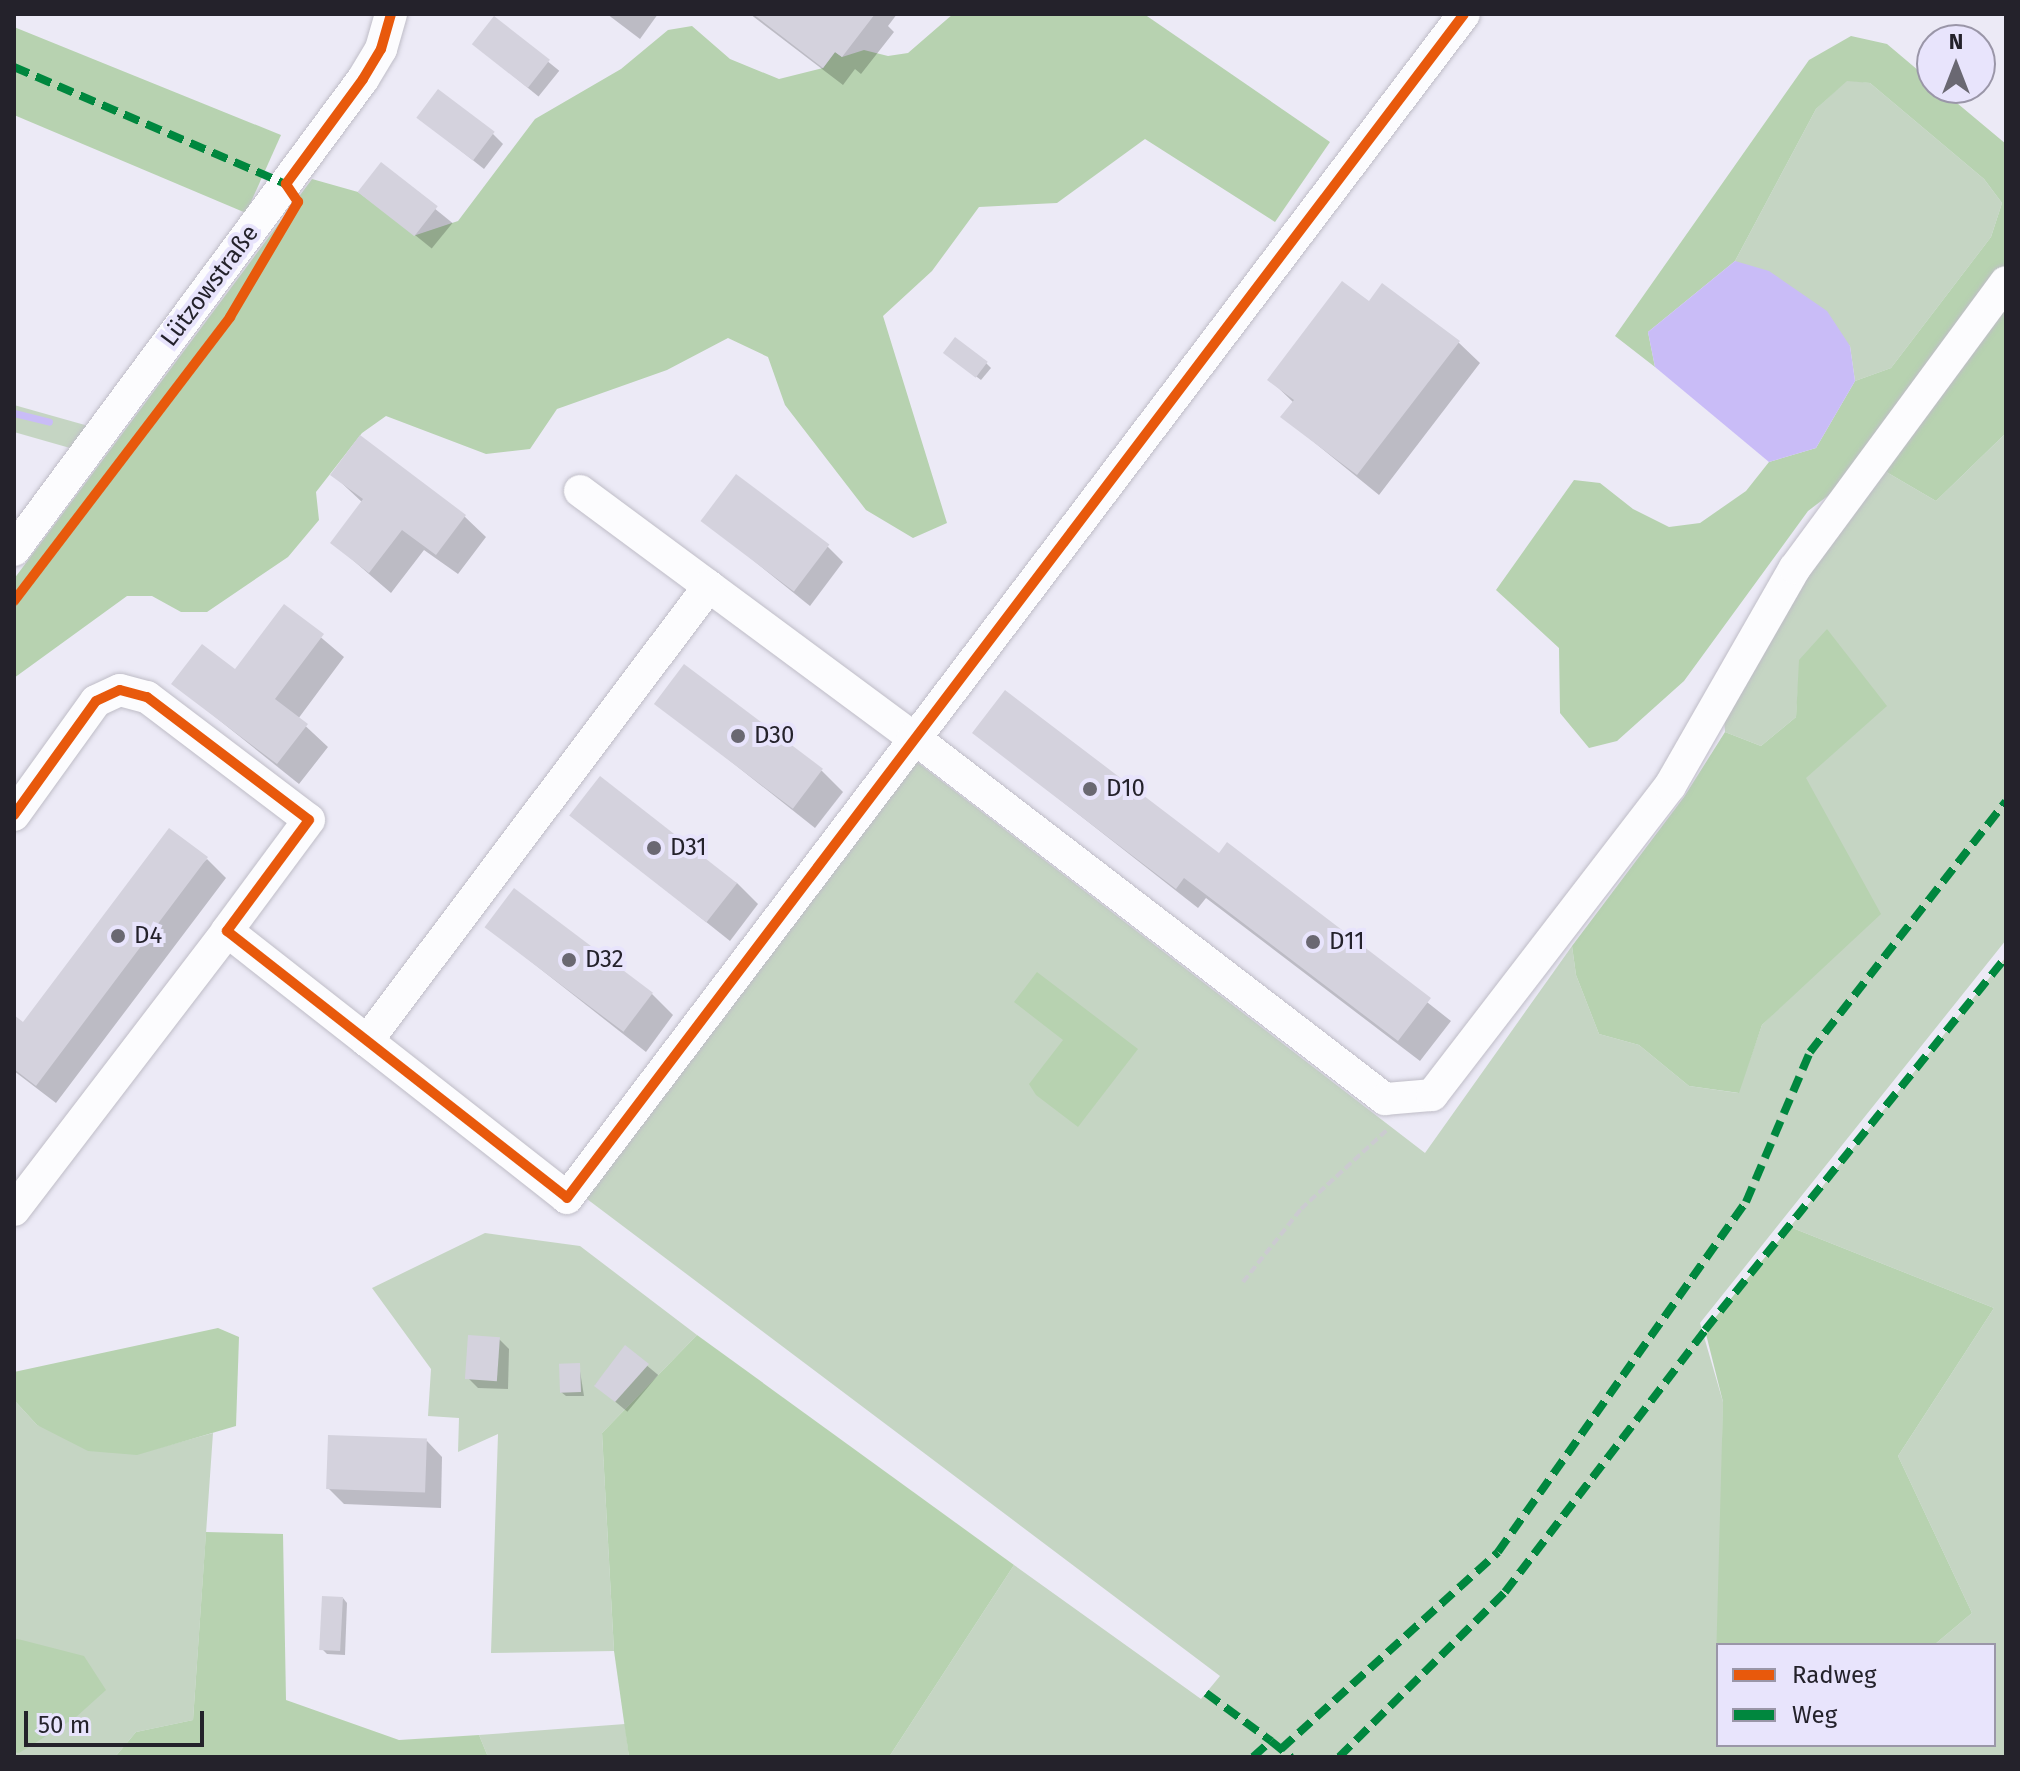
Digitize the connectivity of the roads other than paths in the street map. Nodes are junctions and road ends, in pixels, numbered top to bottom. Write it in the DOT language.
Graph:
graph roads {
  1 [pos="391,14"];
  2 [pos="1464,14"];
  3 [pos="2006,282"];
  4 [pos="580,491"];
  5 [pos="14,550"];
  6 [pos="709,586"];
  7 [pos="913,737"];
  8 [pos="14,815"];
  9 [pos="227,931"];
  10 [pos="367,1041"];
  11 [pos="14,1210"];
  1 -- 5 [label="street, Lützowstraße"];
  2 -- 7 [label="street"];
  3 -- 7 [label="street"];
  4 -- 6 [label="street"];
  6 -- 7 [label="street"];
  6 -- 10 [label="street"];
  7 -- 10 [label="street"];
  8 -- 9 [label="street"];
  9 -- 10 [label="street"];
  9 -- 11 [label="street"];
}
